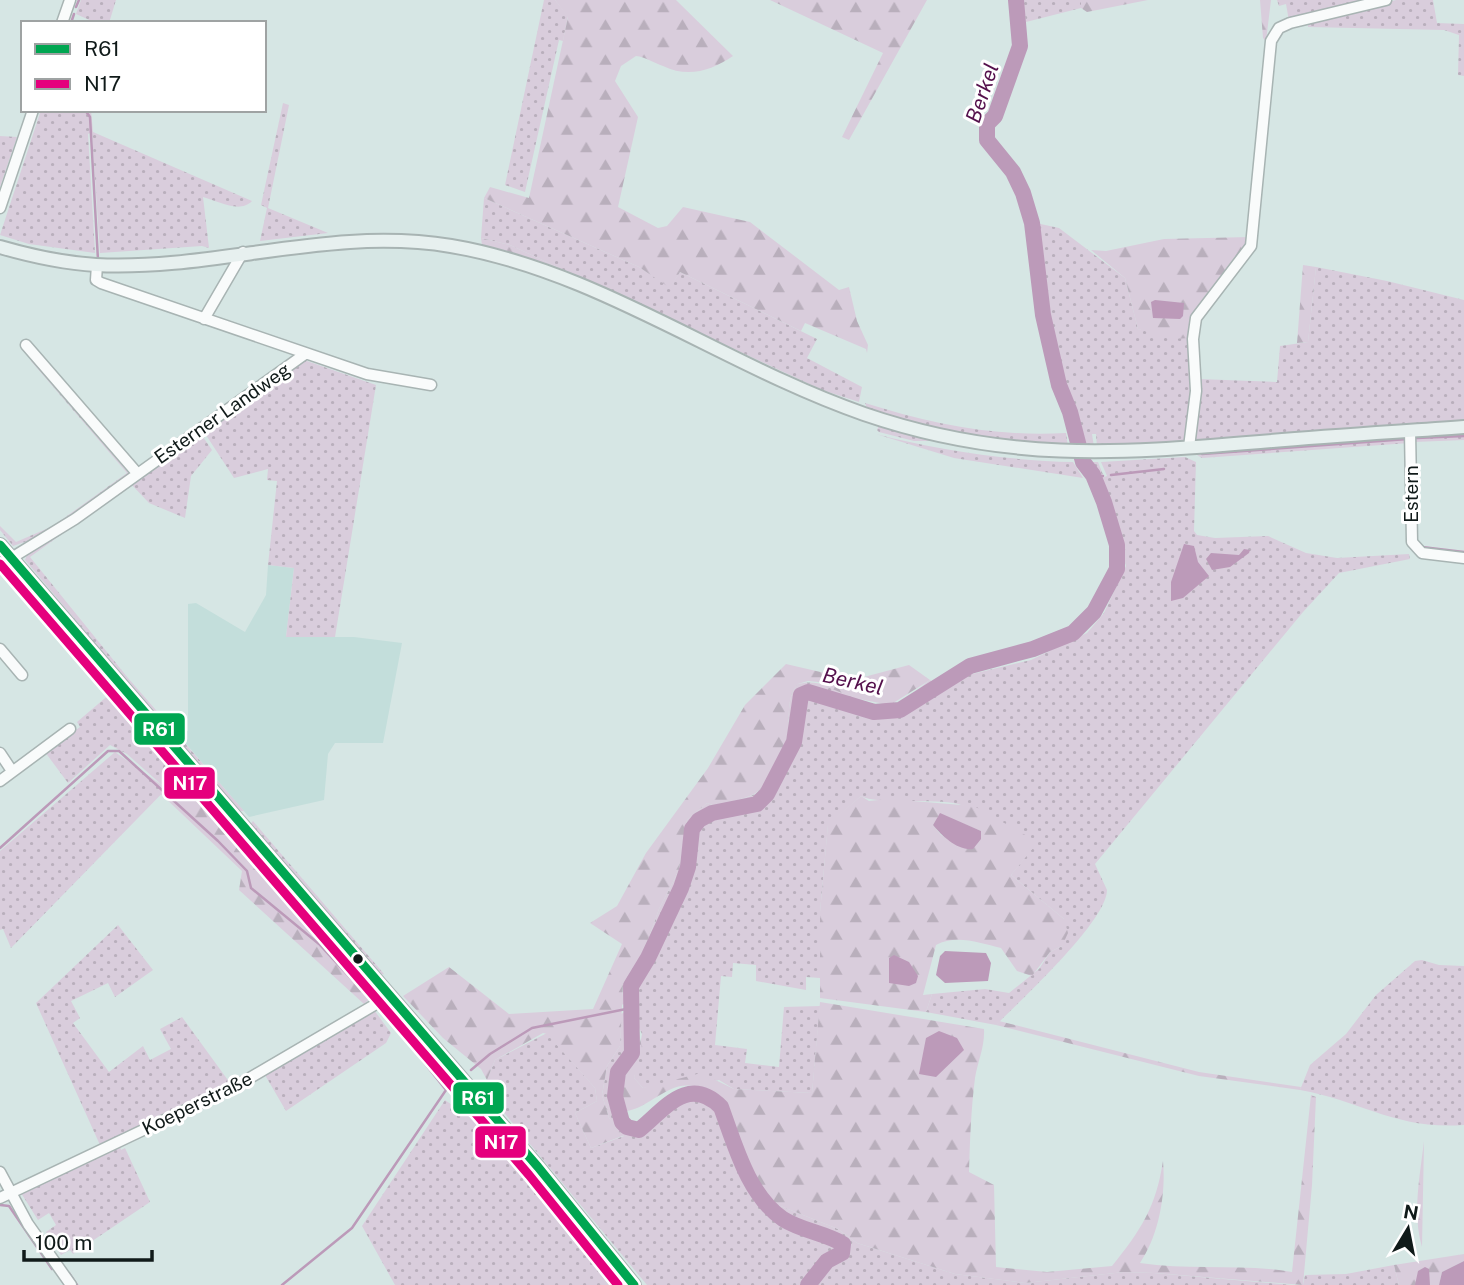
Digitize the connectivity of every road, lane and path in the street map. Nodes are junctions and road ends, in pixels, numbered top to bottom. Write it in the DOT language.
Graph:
graph roads {
  1 [pos="70,0"];
  2 [pos="1386,0"];
  3 [pos="63,21"];
  4 [pos="32,112"];
  5 [pos="0,208"];
  6 [pos="0,247"];
  7 [pos="243,252"];
  8 [pos="97,265"];
  9 [pos="204,319"];
  10 [pos="26,345"];
  11 [pos="305,354"];
  12 [pos="431,385"];
  13 [pos="1464,427"];
  14 [pos="1410,431"];
  15 [pos="1189,447"];
  16 [pos="137,472"];
  17 [pos="0,545"];
  18 [pos="11,557"];
  19 [pos="1464,558"];
  20 [pos="0,565"];
  21 [pos="0,649"];
  22 [pos="22,675"];
  23 [pos="70,729"];
  24 [pos="0,753"];
  25 [pos="12,771"];
  26 [pos="0,782"];
  27 [pos="388,997"];
  28 [pos="0,1172"];
  29 [pos="5,1196"];
  30 [pos="71,1285"];
  31 [pos="634,1285"];
  1 -- 3 [label="street"];
  2 -- 15 [label="street"];
  4 -- 5 [label="street"];
  6 -- 8 [label="street"];
  7 -- 8 [label="street"];
  7 -- 9 [label="street"];
  7 -- 15 [label="street"];
  8 -- 9 [label="street, Esterner Landweg"];
  9 -- 11 [label="street, Esterner Landweg"];
  10 -- 16 [label="street, Esterner Landweg"];
  11 -- 12 [label="street, Esterner Landweg"];
  11 -- 16 [label="street, Esterner Landweg"];
  13 -- 14 [label="street"];
  14 -- 15 [label="street"];
  14 -- 19 [label="street, Estern"];
  16 -- 18 [label="street, Esterner Landweg"];
  17 -- 18 [label="street"];
  18 -- 20 [label="street, Esterner Landweg"];
  18 -- 27 [label="street"];
  21 -- 22 [label="street"];
  23 -- 25 [label="street"];
  24 -- 25 [label="street"];
  25 -- 26 [label="street"];
  27 -- 29 [label="street, Koeperstraße"];
  27 -- 31 [label="street"];
  28 -- 29 [label="street"];
  29 -- 30 [label="street"];
}
